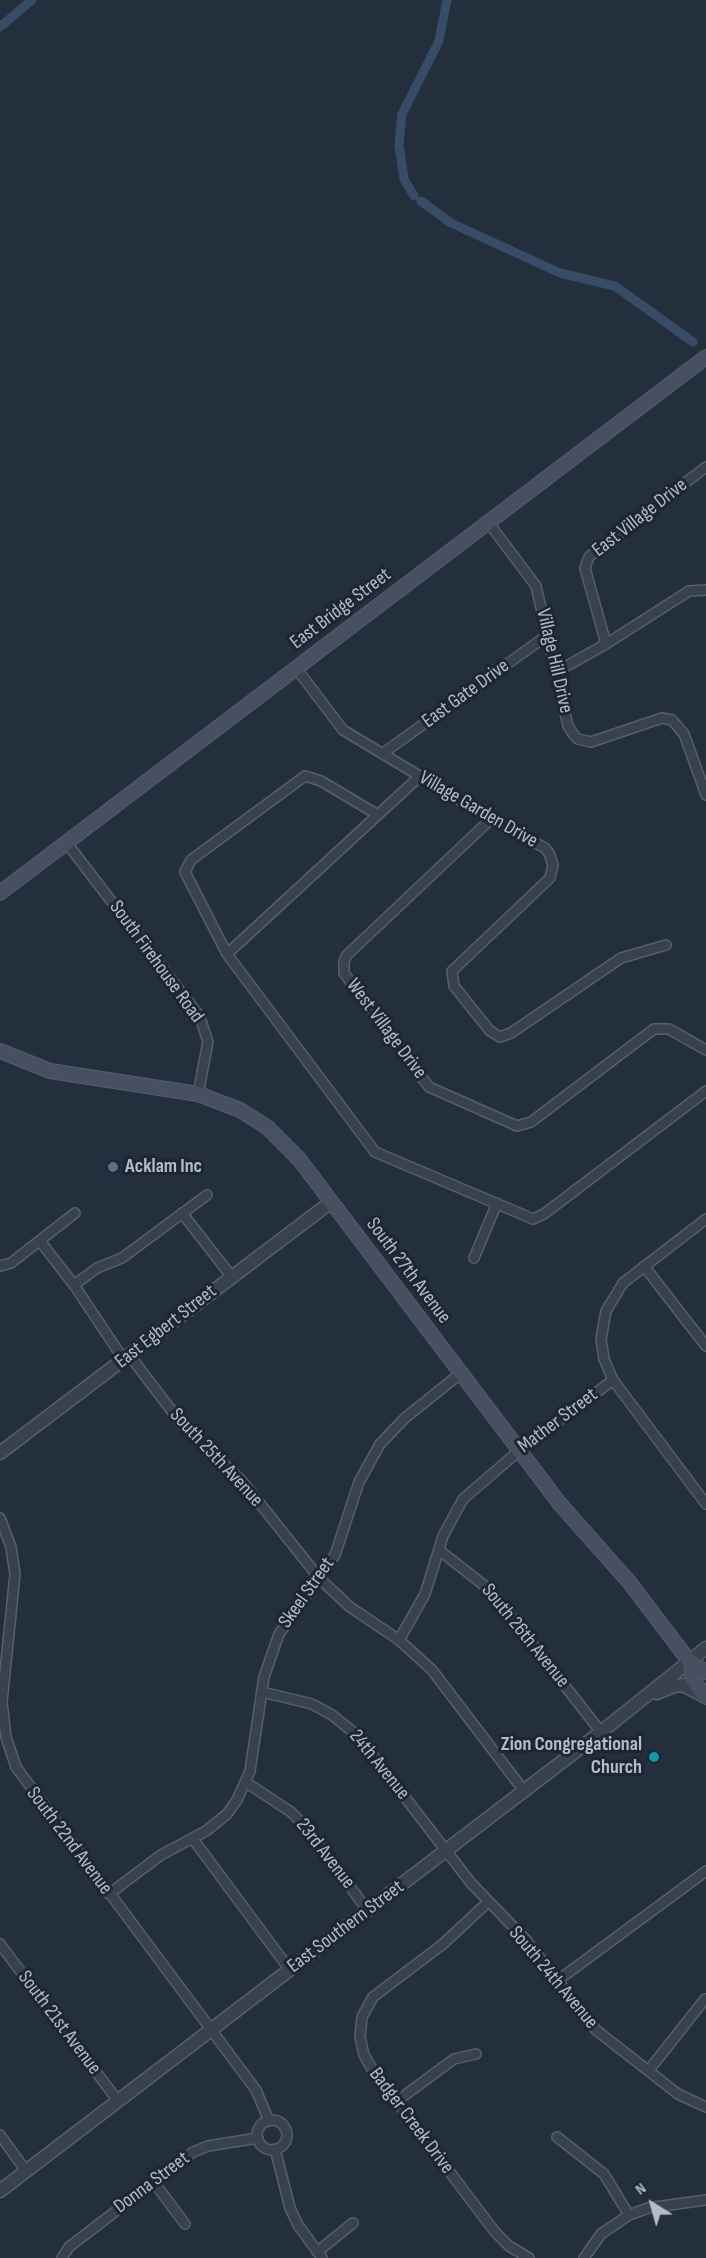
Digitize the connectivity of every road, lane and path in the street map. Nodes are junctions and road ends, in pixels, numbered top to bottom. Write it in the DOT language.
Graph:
graph roads {
  1 [pos="706,357"];
  2 [pos="706,467"];
  3 [pos="488,522"];
  4 [pos="706,590"];
  5 [pos="549,634"];
  6 [pos="606,644"];
  7 [pos="296,668"];
  8 [pos="556,672"];
  9 [pos="382,754"];
  10 [pos="419,777"];
  11 [pos="706,795"];
  12 [pos="378,814"];
  13 [pos="491,819"];
  14 [pos="66,842"];
  15 [pos="0,893"];
  16 [pos="666,945"];
  17 [pos="227,954"];
  18 [pos="706,1050"];
  19 [pos="0,1052"];
  20 [pos="706,1091"];
  21 [pos="198,1094"];
  22 [pos="207,1195"];
  23 [pos="331,1202"];
  24 [pos="496,1203"];
  25 [pos="75,1213"];
  26 [pos="182,1213"];
  27 [pos="706,1219"];
  28 [pos="40,1241"];
  29 [pos="474,1258"];
  30 [pos="0,1266"];
  31 [pos="644,1266"];
  32 [pos="232,1277"];
  33 [pos="74,1284"];
  34 [pos="706,1346"];
  35 [pos="127,1358"];
  36 [pos="461,1374"];
  37 [pos="613,1380"];
  38 [pos="520,1450"];
  39 [pos="0,1453"];
  40 [pos="706,1504"];
  41 [pos="0,1518"];
  42 [pos="439,1550"];
  43 [pos="320,1579"];
  44 [pos="399,1640"];
  45 [pos="706,1648"];
  46 [pos="689,1661"];
  47 [pos="706,1672"];
  48 [pos="262,1692"];
  49 [pos="706,1697"];
  50 [pos="640,1701"];
  51 [pos="1,1722"];
  52 [pos="601,1732"];
  53 [pos="247,1783"];
  54 [pos="524,1791"];
  55 [pos="192,1839"];
  56 [pos="446,1851"];
  57 [pos="706,1871"];
  58 [pos="109,1894"];
  59 [pos="487,1903"];
  60 [pos="368,1911"];
  61 [pos="0,1944"];
  62 [pos="290,1970"];
  63 [pos="557,1981"];
  64 [pos="705,1999"];
  65 [pos="349,2025"];
  66 [pos="360,2027"];
  67 [pos="212,2029"];
  68 [pos="476,2054"];
  69 [pos="649,2070"];
  70 [pos="118,2101"];
  71 [pos="397,2102"];
  72 [pos="706,2107"];
  73 [pos="269,2121"];
  74 [pos="0,2135"];
  75 [pos="557,2137"];
  76 [pos="258,2138"];
  77 [pos="275,2149"];
  78 [pos="26,2171"];
  79 [pos="153,2181"];
  80 [pos="0,2191"];
  81 [pos="706,2200"];
  82 [pos="629,2215"];
  83 [pos="353,2223"];
  84 [pos="185,2224"];
  85 [pos="320,2255"];
  86 [pos="62,2258"];
  87 [pos="530,2258"];
  88 [pos="584,2258"];
  1 -- 3 [label="main road, East Bridge Street"];
  2 -- 6 [label="street, East Village Drive"];
  3 -- 5 [label="street, Village Hill Drive"];
  3 -- 7 [label="main road, East Bridge Street"];
  4 -- 6 [label="street"];
  5 -- 8 [label="street, Village Hill Drive"];
  5 -- 9 [label="street, East Gate Drive"];
  6 -- 8 [label="street"];
  7 -- 9 [label="street, Village Garden Drive"];
  7 -- 14 [label="main road, East Bridge Street"];
  8 -- 11 [label="street, Village Hill Drive"];
  9 -- 10 [label="street, Village Garden Drive"];
  10 -- 12 [label="street"];
  10 -- 13 [label="street, Village Garden Drive"];
  12 -- 17 [label="street"];
  12 -- 17 [label="street"];
  13 -- 16 [label="street, Village Garden Drive"];
  13 -- 18 [label="street, West Village Drive"];
  14 -- 15 [label="main road, East Bridge Street"];
  14 -- 21 [label="street, South Firehouse Road"];
  17 -- 24 [label="street"];
  19 -- 21 [label="main road, South 27th Avenue"];
  20 -- 24 [label="street"];
  21 -- 23 [label="main road, South 27th Avenue"];
  22 -- 26 [label="street"];
  23 -- 32 [label="street, East Egbert Street"];
  23 -- 36 [label="main road, South 27th Avenue"];
  24 -- 29 [label="street"];
  25 -- 28 [label="street"];
  26 -- 32 [label="street"];
  26 -- 33 [label="street"];
  27 -- 31 [label="street, Mather Street"];
  28 -- 30 [label="street"];
  28 -- 33 [label="street, South 25th Avenue"];
  31 -- 34 [label="street"];
  31 -- 37 [label="street, Mather Street"];
  32 -- 35 [label="street, East Egbert Street"];
  33 -- 35 [label="street, South 25th Avenue"];
  35 -- 39 [label="street, East Egbert Street"];
  35 -- 43 [label="street, South 25th Avenue"];
  36 -- 38 [label="main road, South 27th Avenue"];
  36 -- 43 [label="street, Skeel Street"];
  37 -- 38 [label="street, Mather Street"];
  37 -- 40 [label="street"];
  38 -- 42 [label="street, Mather Street"];
  38 -- 46 [label="main road, South 27th Avenue"];
  41 -- 51 [label="street, South 22nd Avenue"];
  42 -- 44 [label="street, Mather Street"];
  42 -- 52 [label="street, South 26th Avenue"];
  43 -- 44 [label="street, South 25th Avenue"];
  43 -- 48 [label="street, Skeel Street"];
  44 -- 54 [label="street, South 25th Avenue"];
  45 -- 46 [label="street, East Southern Street"];
  46 -- 47 [label="main road, South 27th Avenue"];
  46 -- 49 [label="main road, South 27th Avenue"];
  46 -- 50 [label="street, East Southern Street"];
  48 -- 53 [label="street, Skeel Street"];
  48 -- 56 [label="street, 24th Avenue"];
  49 -- 50 [label="street"];
  50 -- 52 [label="street, East Southern Street"];
  51 -- 58 [label="street, South 22nd Avenue"];
  52 -- 54 [label="street, East Southern Street"];
  53 -- 55 [label="street, Skeel Street"];
  53 -- 60 [label="street, 23rd Avenue"];
  54 -- 56 [label="street, East Southern Street"];
  55 -- 58 [label="street, Skeel Street"];
  55 -- 62 [label="street"];
  56 -- 59 [label="street, South 24th Avenue"];
  56 -- 60 [label="street, East Southern Street"];
  57 -- 63 [label="street"];
  58 -- 67 [label="street, South 22nd Avenue"];
  59 -- 63 [label="street, South 24th Avenue"];
  59 -- 66 [label="street"];
  60 -- 62 [label="street, East Southern Street"];
  61 -- 70 [label="street, South 21st Avenue"];
  62 -- 67 [label="street, East Southern Street"];
  63 -- 69 [label="street, South 24th Avenue"];
  64 -- 69 [label="street"];
  65 -- 66 [label="street"];
  66 -- 71 [label="street, Badger Creek Drive"];
  67 -- 70 [label="street, East Southern Street"];
  67 -- 73 [label="street, South 22nd Avenue"];
  68 -- 71 [label="street"];
  69 -- 72 [label="street, South 24th Avenue"];
  70 -- 78 [label="street, East Southern Street"];
  71 -- 87 [label="street, Badger Creek Drive"];
  73 -- 76 [label="street"];
  73 -- 77 [label="street"];
  74 -- 78 [label="street"];
  75 -- 82 [label="street"];
  76 -- 77 [label="street"];
  76 -- 79 [label="street, Donna Street"];
  77 -- 85 [label="street"];
  78 -- 80 [label="street, East Southern Street"];
  79 -- 84 [label="street"];
  79 -- 86 [label="street, Donna Street"];
  81 -- 82 [label="street"];
  82 -- 88 [label="street"];
  83 -- 85 [label="street"];
}
